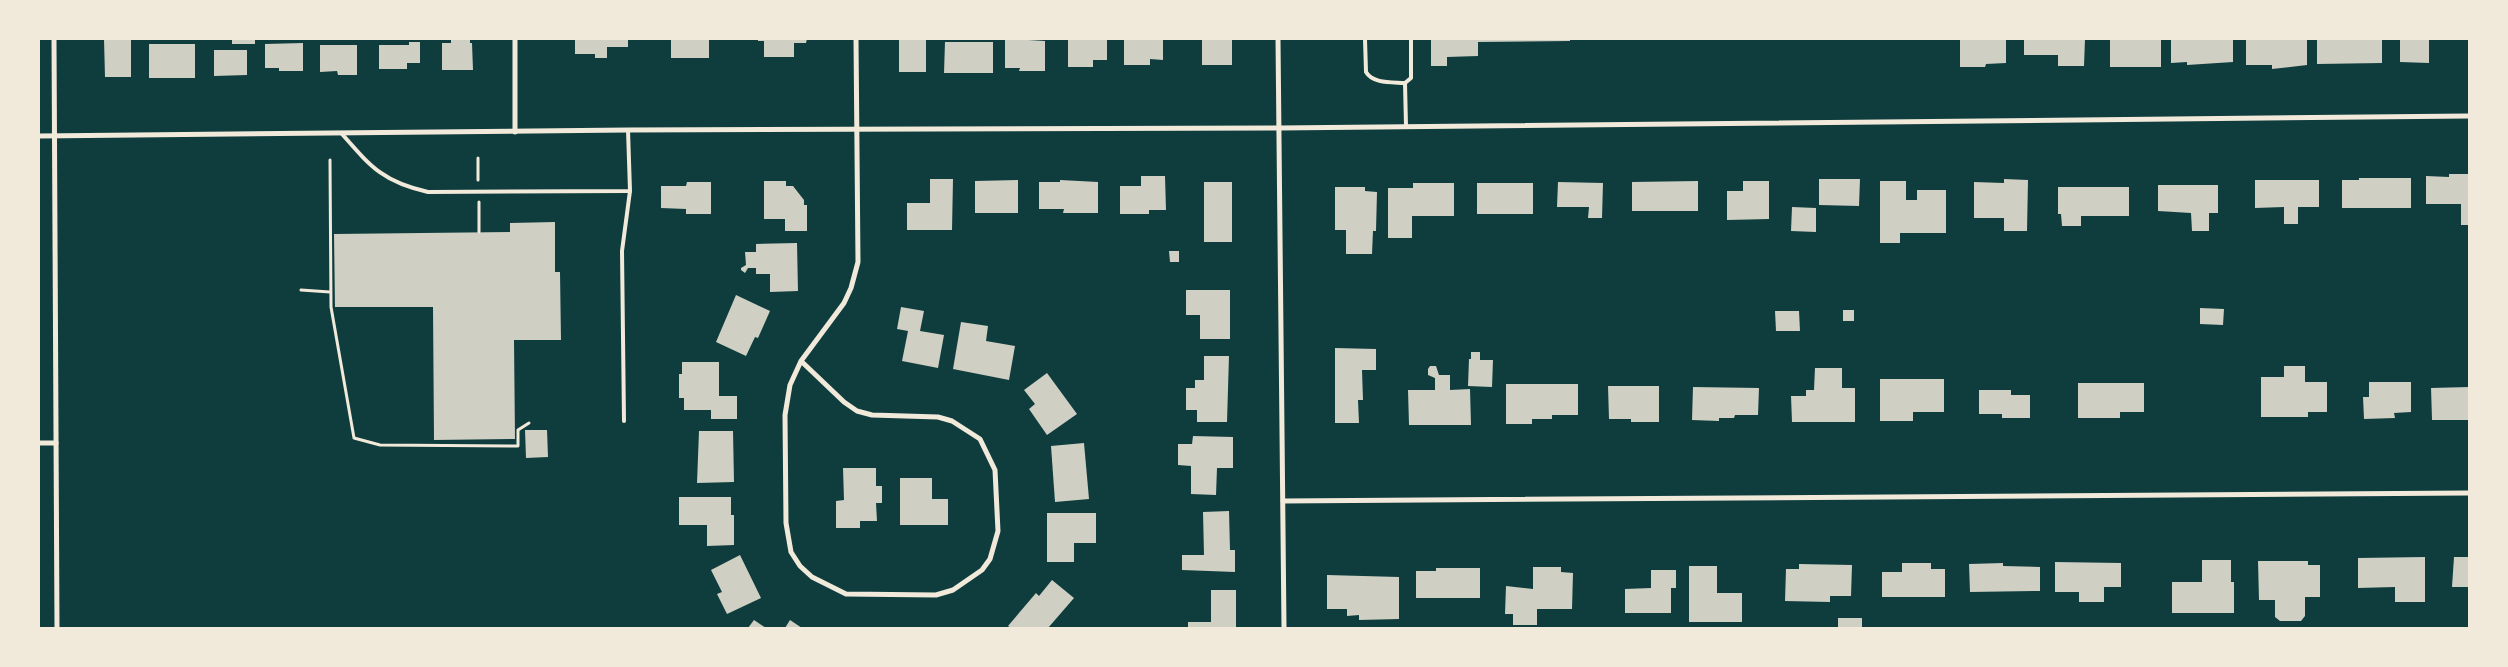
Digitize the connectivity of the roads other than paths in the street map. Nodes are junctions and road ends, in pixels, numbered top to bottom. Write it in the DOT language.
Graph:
graph roads {
  1 [pos="54,39"];
  2 [pos="515,39"];
  3 [pos="856,39"];
  4 [pos="1278,39"];
  5 [pos="1365,39"];
  6 [pos="1411,39"];
  7 [pos="1405,83"];
  8 [pos="2469,116"];
  9 [pos="1406,126"];
  10 [pos="1279,128"];
  11 [pos="628,130"];
  12 [pos="856,131"];
  13 [pos="515,132"];
  14 [pos="342,134"];
  15 [pos="39,136"];
  16 [pos="55,136"];
  17 [pos="630,191"];
  18 [pos="801,361"];
  19 [pos="624,421"];
  20 [pos="56,443"];
  21 [pos="39,444"];
  22 [pos="2469,493"];
  23 [pos="1283,500"];
  24 [pos="57,628"];
  25 [pos="1284,628"];
  1 -- 16 [label="street"];
  2 -- 13 [label="street"];
  3 -- 12 [label="street"];
  4 -- 10 [label="street"];
  5 -- 7 [label="lane"];
  6 -- 7 [label="lane"];
  7 -- 9 [label="lane"];
  8 -- 9 [label="street"];
  9 -- 10 [label="street"];
  10 -- 12 [label="street"];
  10 -- 23 [label="street"];
  11 -- 12 [label="street"];
  11 -- 13 [label="street"];
  11 -- 17 [label="lane"];
  12 -- 18 [label="street"];
  13 -- 14 [label="street"];
  14 -- 16 [label="street"];
  14 -- 17 [label="lane"];
  15 -- 16 [label="street"];
  16 -- 20 [label="street"];
  17 -- 19 [label="lane"];
  18 -- 18 [label="street"];
  20 -- 21 [label="street"];
  20 -- 24 [label="street"];
  22 -- 23 [label="street"];
  23 -- 25 [label="street"];
}
